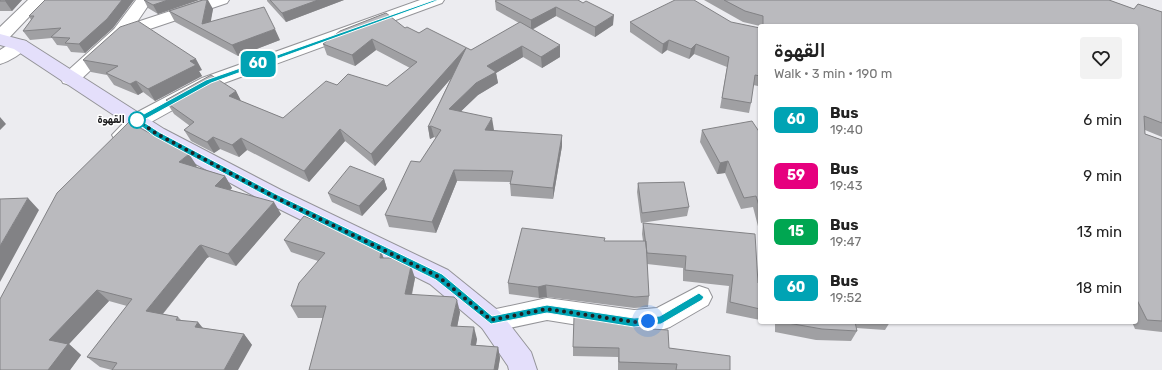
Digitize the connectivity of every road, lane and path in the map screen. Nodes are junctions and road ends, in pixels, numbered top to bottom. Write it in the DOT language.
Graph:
graph roads {
  1 [pos="37,0"];
  2 [pos="144,0"];
  3 [pos="221,0"];
  4 [pos="436,0"];
  5 [pos="120,33"];
  6 [pos="7,40"];
  7 [pos="0,58"];
  8 [pos="70,79"];
  9 [pos="137,120"];
  10 [pos="109,148"];
  11 [pos="699,297"];
  12 [pos="491,320"];
  13 [pos="523,370"];
  1 -- 6 [label="street"];
  2 -- 5 [label="street"];
  3 -- 5 [label="street"];
  4 -- 9 [label="street"];
  5 -- 8 [label="street"];
  6 -- 7 [label="street"];
  6 -- 8 [label="street"];
  8 -- 9 [label="street"];
  9 -- 10 [label="street"];
  9 -- 12 [label="street"];
  11 -- 12 [label="street"];
  12 -- 13 [label="street"];
}
